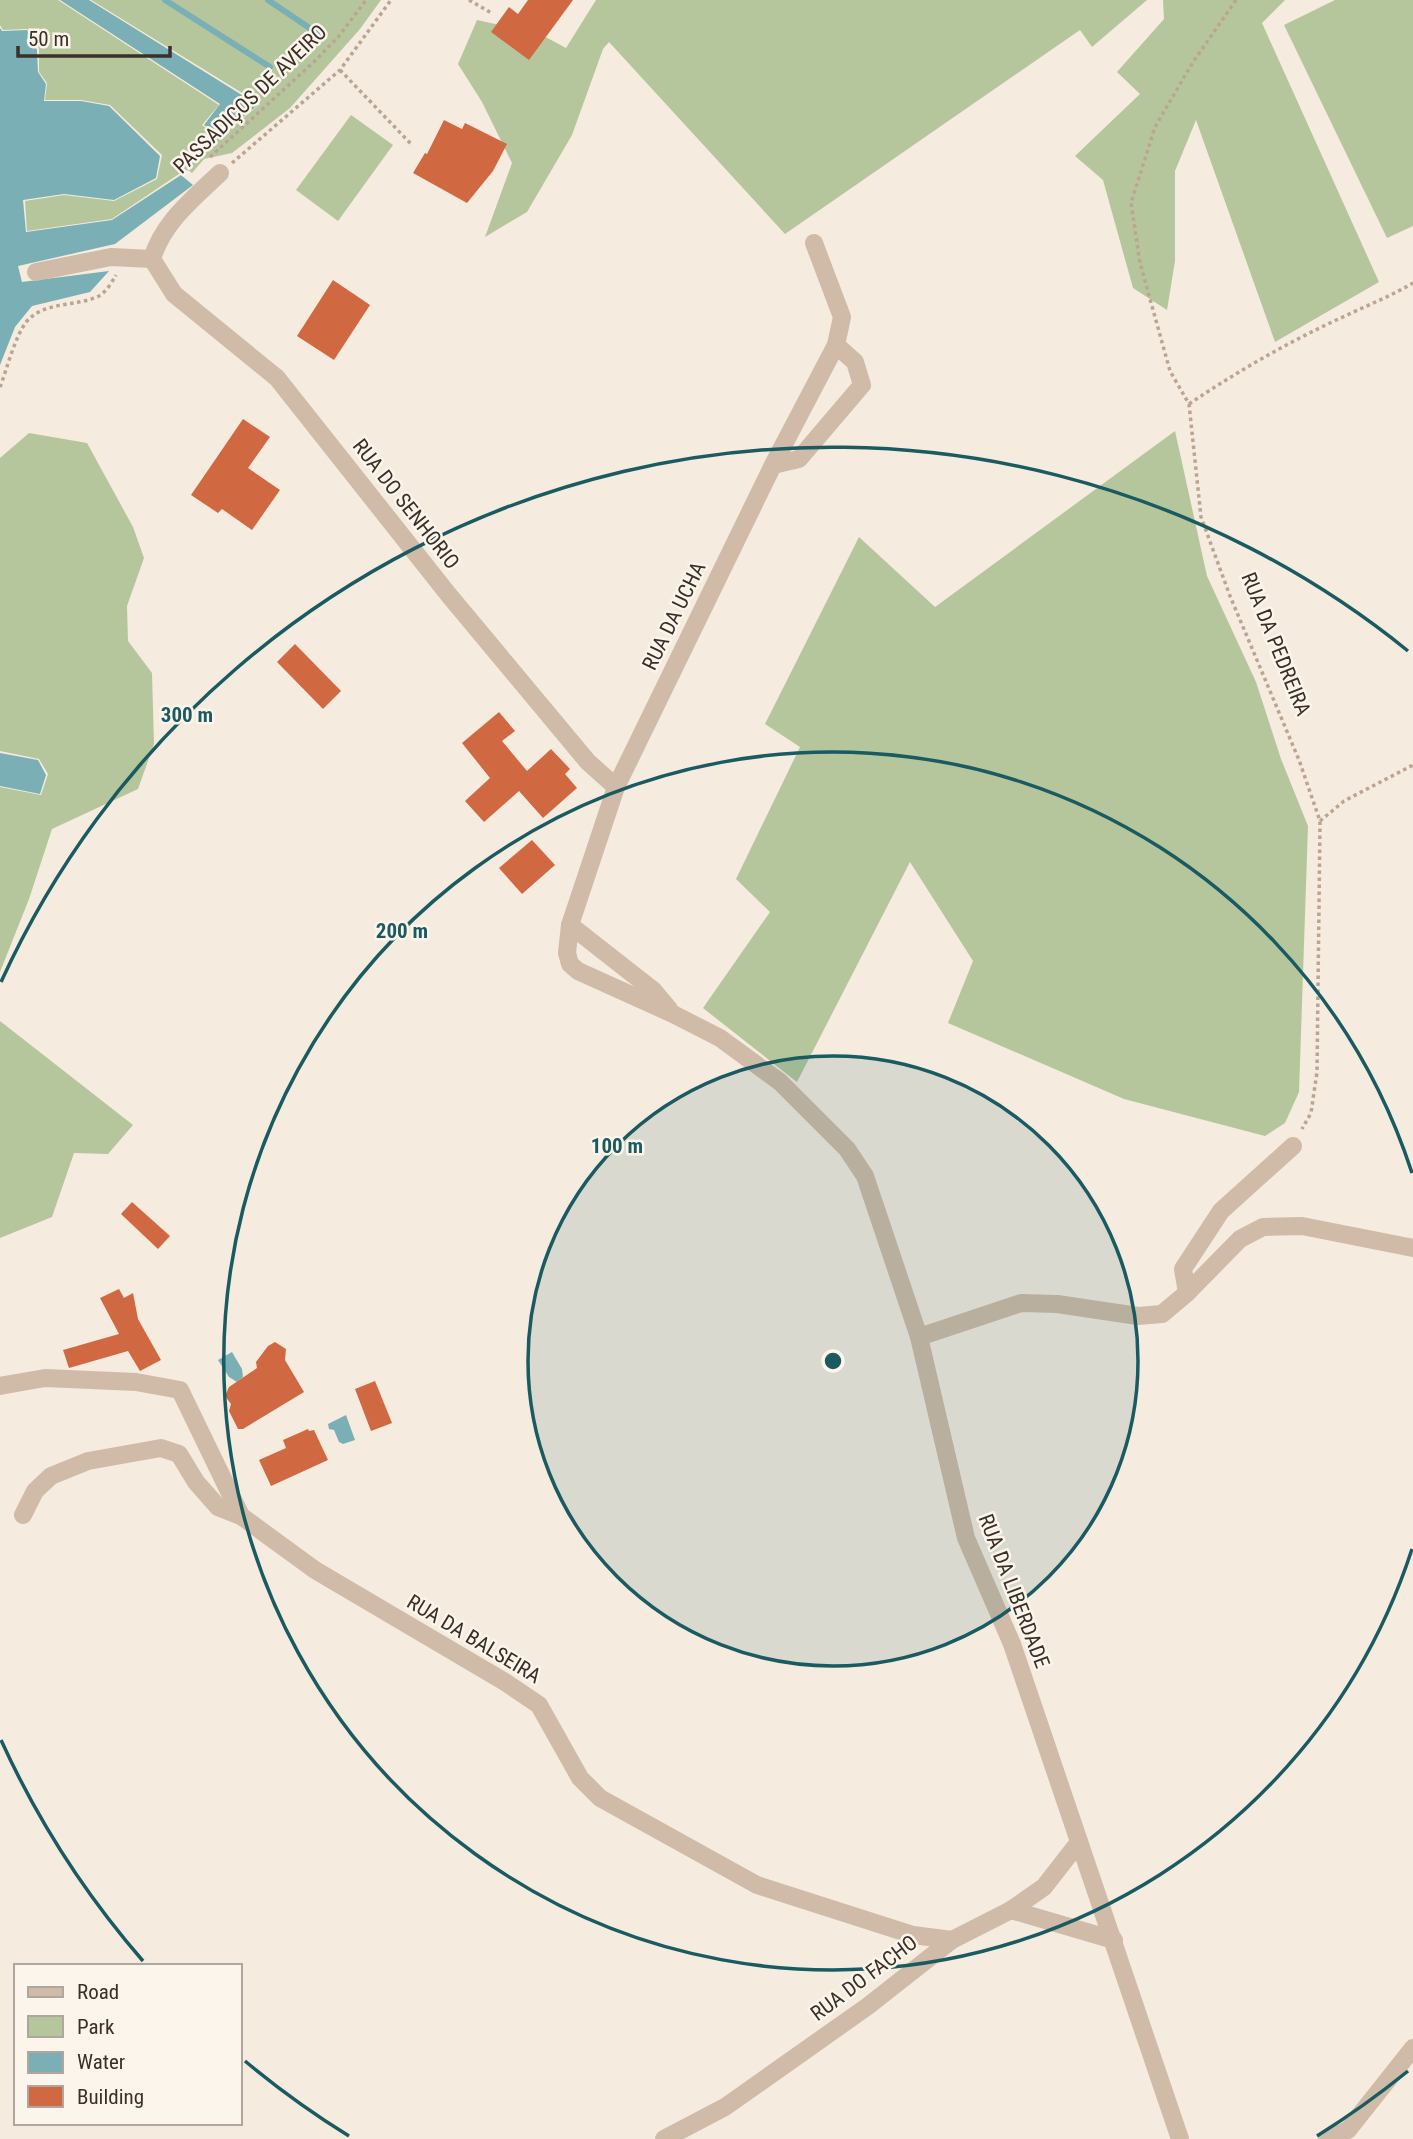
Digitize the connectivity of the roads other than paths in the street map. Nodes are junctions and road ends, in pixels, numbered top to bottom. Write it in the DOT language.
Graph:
graph roads {
  1 [pos="213,168"];
  2 [pos="814,243"];
  3 [pos="152,259"];
  4 [pos="36,271"];
  5 [pos="836,345"];
  6 [pos="773,465"];
  7 [pos="616,787"];
  8 [pos="570,925"];
  9 [pos="673,1014"];
  10 [pos="1293,1146"];
  11 [pos="1413,1248"];
  12 [pos="1187,1293"];
  13 [pos="919,1337"];
  14 [pos="0,1386"];
  15 [pos="23,1515"];
  16 [pos="241,1516"];
  17 [pos="1080,1842"];
  18 [pos="1012,1910"];
  19 [pos="952,1940"];
  20 [pos="1114,1940"];
  21 [pos="1413,2049"];
  22 [pos="664,2139"];
  23 [pos="1180,2139"];
  24 [pos="1327,2139"];
  1 -- 3 [label="street"];
  2 -- 5 [label="street, RUA DA UCHA"];
  3 -- 4 [label="street"];
  3 -- 7 [label="street, RUA DO SENHORIO"];
  5 -- 6 [label="street, RUA DA UCHA"];
  5 -- 6 [label="street"];
  6 -- 7 [label="street, RUA DA UCHA"];
  7 -- 8 [label="street, RUA DA LIBERDADE"];
  8 -- 9 [label="street, RUA DA LIBERDADE"];
  8 -- 9 [label="street, RUA DA LIBERDADE"];
  9 -- 13 [label="street, RUA DA LIBERDADE"];
  10 -- 12 [label="street"];
  11 -- 12 [label="street"];
  12 -- 13 [label="street"];
  13 -- 17 [label="street, RUA DA LIBERDADE"];
  14 -- 16 [label="street, RUA DA BALSEIRA"];
  15 -- 16 [label="street"];
  16 -- 19 [label="street, RUA DA BALSEIRA"];
  17 -- 18 [label="street, RUA DO FACHO"];
  17 -- 20 [label="street, RUA DA LIBERDADE"];
  18 -- 19 [label="street, RUA DO FACHO"];
  18 -- 20 [label="street"];
  19 -- 22 [label="street, RUA DO FACHO"];
  20 -- 23 [label="street, RUA DA LIBERDADE"];
  21 -- 24 [label="street"];
}
